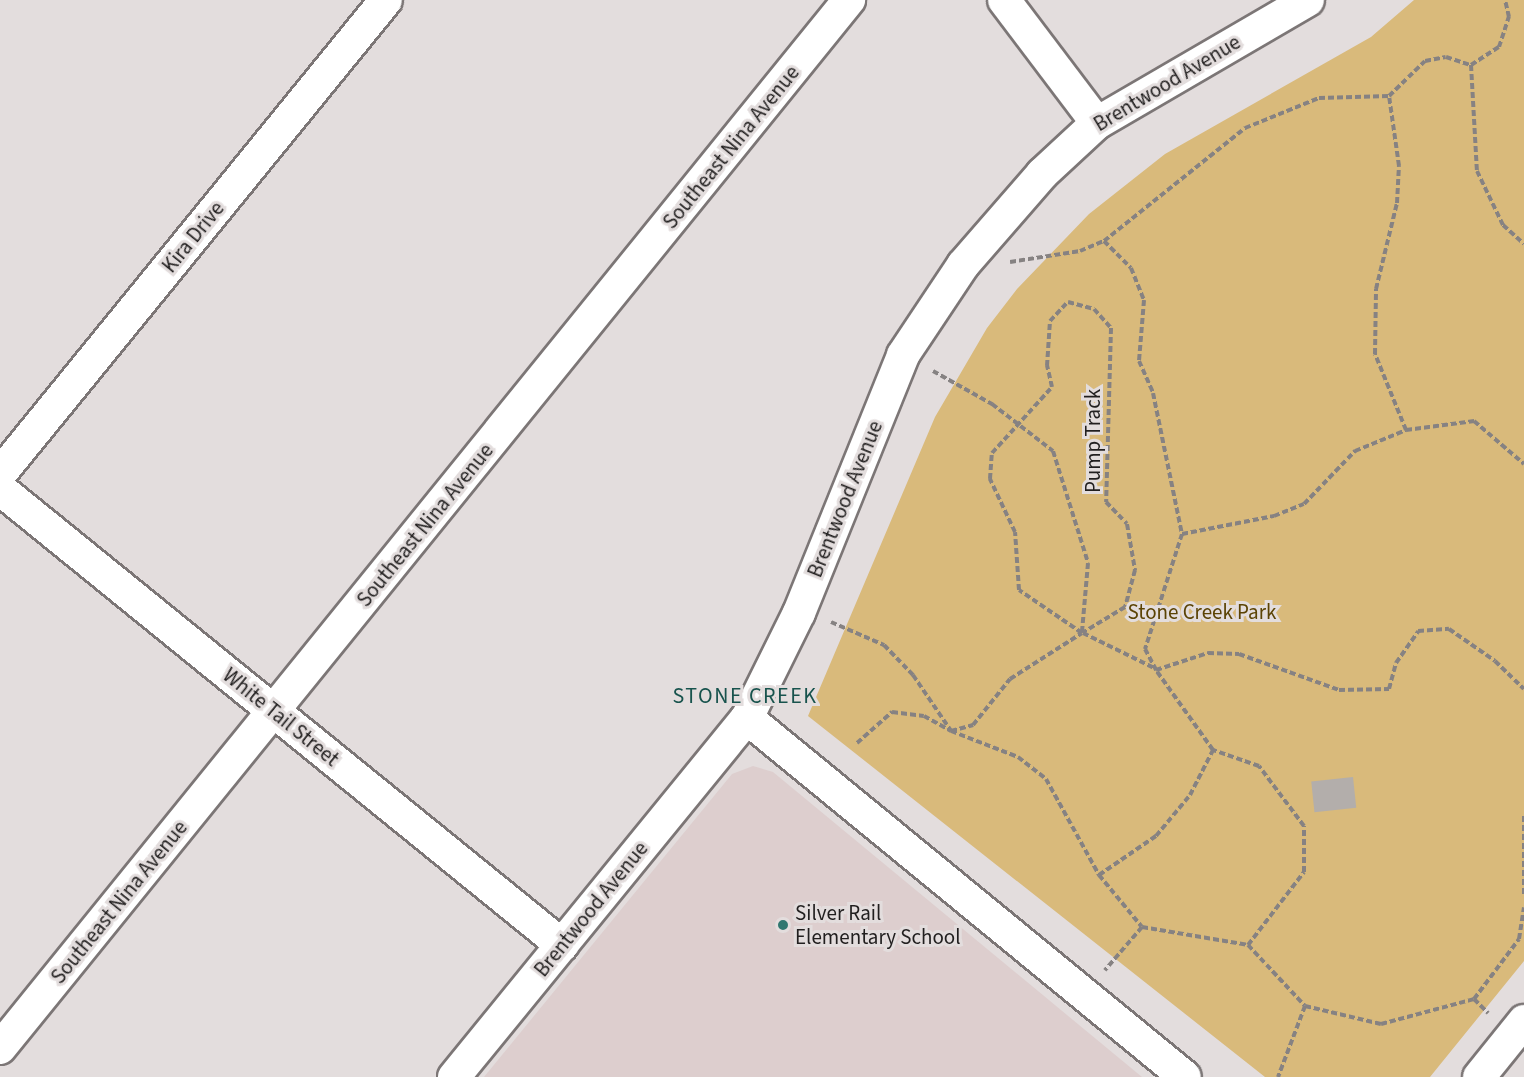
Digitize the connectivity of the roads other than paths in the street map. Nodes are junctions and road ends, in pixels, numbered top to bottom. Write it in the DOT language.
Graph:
graph roads {
  1 [pos="386,0"];
  2 [pos="849,0"];
  3 [pos="1004,0"];
  4 [pos="1308,0"];
  5 [pos="1097,123"];
  6 [pos="0,474"];
  7 [pos="0,489"];
  8 [pos="274,711"];
  9 [pos="747,718"];
  10 [pos="562,945"];
  11 [pos="1524,1021"];
  12 [pos="0,1048"];
  13 [pos="454,1077"];
  14 [pos="1185,1077"];
  15 [pos="1479,1077"];
  1 -- 6 [label="street, Kira Drive"];
  2 -- 8 [label="street, Southeast Nina Avenue"];
  3 -- 5 [label="street"];
  4 -- 5 [label="street, Brentwood Avenue"];
  5 -- 9 [label="street, Brentwood Avenue"];
  7 -- 8 [label="street, White Tail Street"];
  8 -- 10 [label="street, White Tail Street"];
  8 -- 12 [label="street, Southeast Nina Avenue"];
  9 -- 10 [label="street, Brentwood Avenue"];
  9 -- 14 [label="street"];
  10 -- 13 [label="street, Brentwood Avenue"];
  11 -- 15 [label="street"];
}
